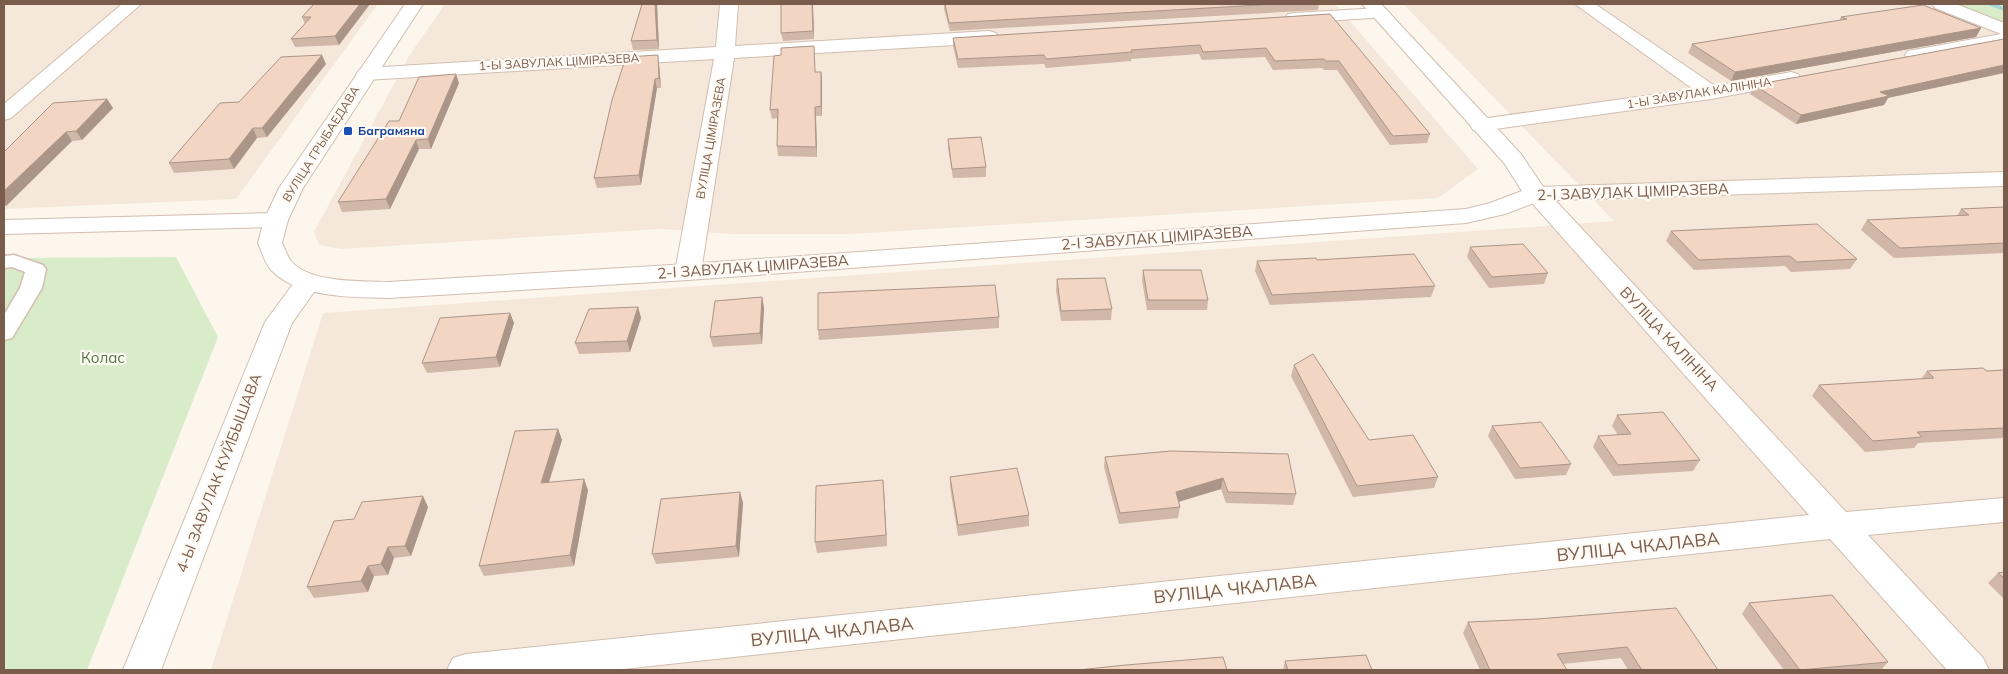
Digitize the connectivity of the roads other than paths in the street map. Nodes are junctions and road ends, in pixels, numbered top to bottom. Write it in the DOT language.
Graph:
graph roads {
  1 [pos="132,4"];
  2 [pos="414,4"];
  3 [pos="729,4"];
  4 [pos="1584,4"];
  5 [pos="1941,4"];
  6 [pos="1376,8"];
  7 [pos="1281,19"];
  8 [pos="2004,29"];
  9 [pos="1003,36"];
  10 [pos="2004,39"];
  11 [pos="725,53"];
  12 [pos="1896,59"];
  13 [pos="366,74"];
  14 [pos="1808,75"];
  15 [pos="1710,93"];
  16 [pos="4,114"];
  17 [pos="1481,126"];
  18 [pos="2004,179"];
  19 [pos="1536,194"];
  20 [pos="276,220"];
  21 [pos="4,227"];
  22 [pos="4,262"];
  23 [pos="688,272"];
  24 [pos="308,282"];
  25 [pos="4,333"];
  26 [pos="2004,510"];
  27 [pos="1840,525"];
  28 [pos="142,670"];
  29 [pos="466,670"];
  30 [pos="1970,670"];
  1 -- 16 [label="street"];
  2 -- 13 [label="street, ВУЛІЦА ГРЫБАЕДАВА"];
  3 -- 11 [label="street, ВУЛІЦА ЦІМІРАЗЕВА"];
  4 -- 15 [label="street"];
  5 -- 8 [label="street"];
  6 -- 7 [label="street"];
  6 -- 17 [label="street, ВУЛІЦА КАЛІНІНА"];
  9 -- 11 [label="street, 1-Ы ЗАВУЛАК ЦІМІРАЗЕВА"];
  10 -- 12 [label="street"];
  11 -- 13 [label="street, 1-Ы ЗАВУЛАК ЦІМІРАЗЕВА"];
  11 -- 23 [label="street, ВУЛІЦА ЦІМІРАЗЕВА"];
  13 -- 20 [label="street, ВУЛІЦА ГРЫБАЕДАВА"];
  14 -- 15 [label="street, 1-Ы ЗАВУЛАК КАЛІНІНА"];
  15 -- 17 [label="street, 1-Ы ЗАВУЛАК КАЛІНІНА"];
  17 -- 19 [label="street, ВУЛІЦА КАЛІНІНА"];
  18 -- 19 [label="street, 2-І ЗАВУЛАК ЦІМІРАЗЕВА"];
  19 -- 23 [label="street, 2-І ЗАВУЛАК ЦІМІРАЗЕВА"];
  19 -- 27 [label="street, ВУЛІЦА КАЛІНІНА"];
  20 -- 21 [label="street"];
  20 -- 24 [label="street, ВУЛІЦА ГРЫБАЕДАВА"];
  22 -- 25 [label="lane"];
  23 -- 24 [label="street, 2-І ЗАВУЛАК ЦІМІРАЗЕВА"];
  24 -- 28 [label="street, 4-Ы ЗАВУЛАК КУЙБЫШАВА"];
  26 -- 27 [label="street, ВУЛІЦА ЧКАЛАВА"];
  27 -- 29 [label="street, ВУЛІЦА ЧКАЛАВА"];
  27 -- 30 [label="street, ВУЛІЦА КАЛІНІНА"];
}
